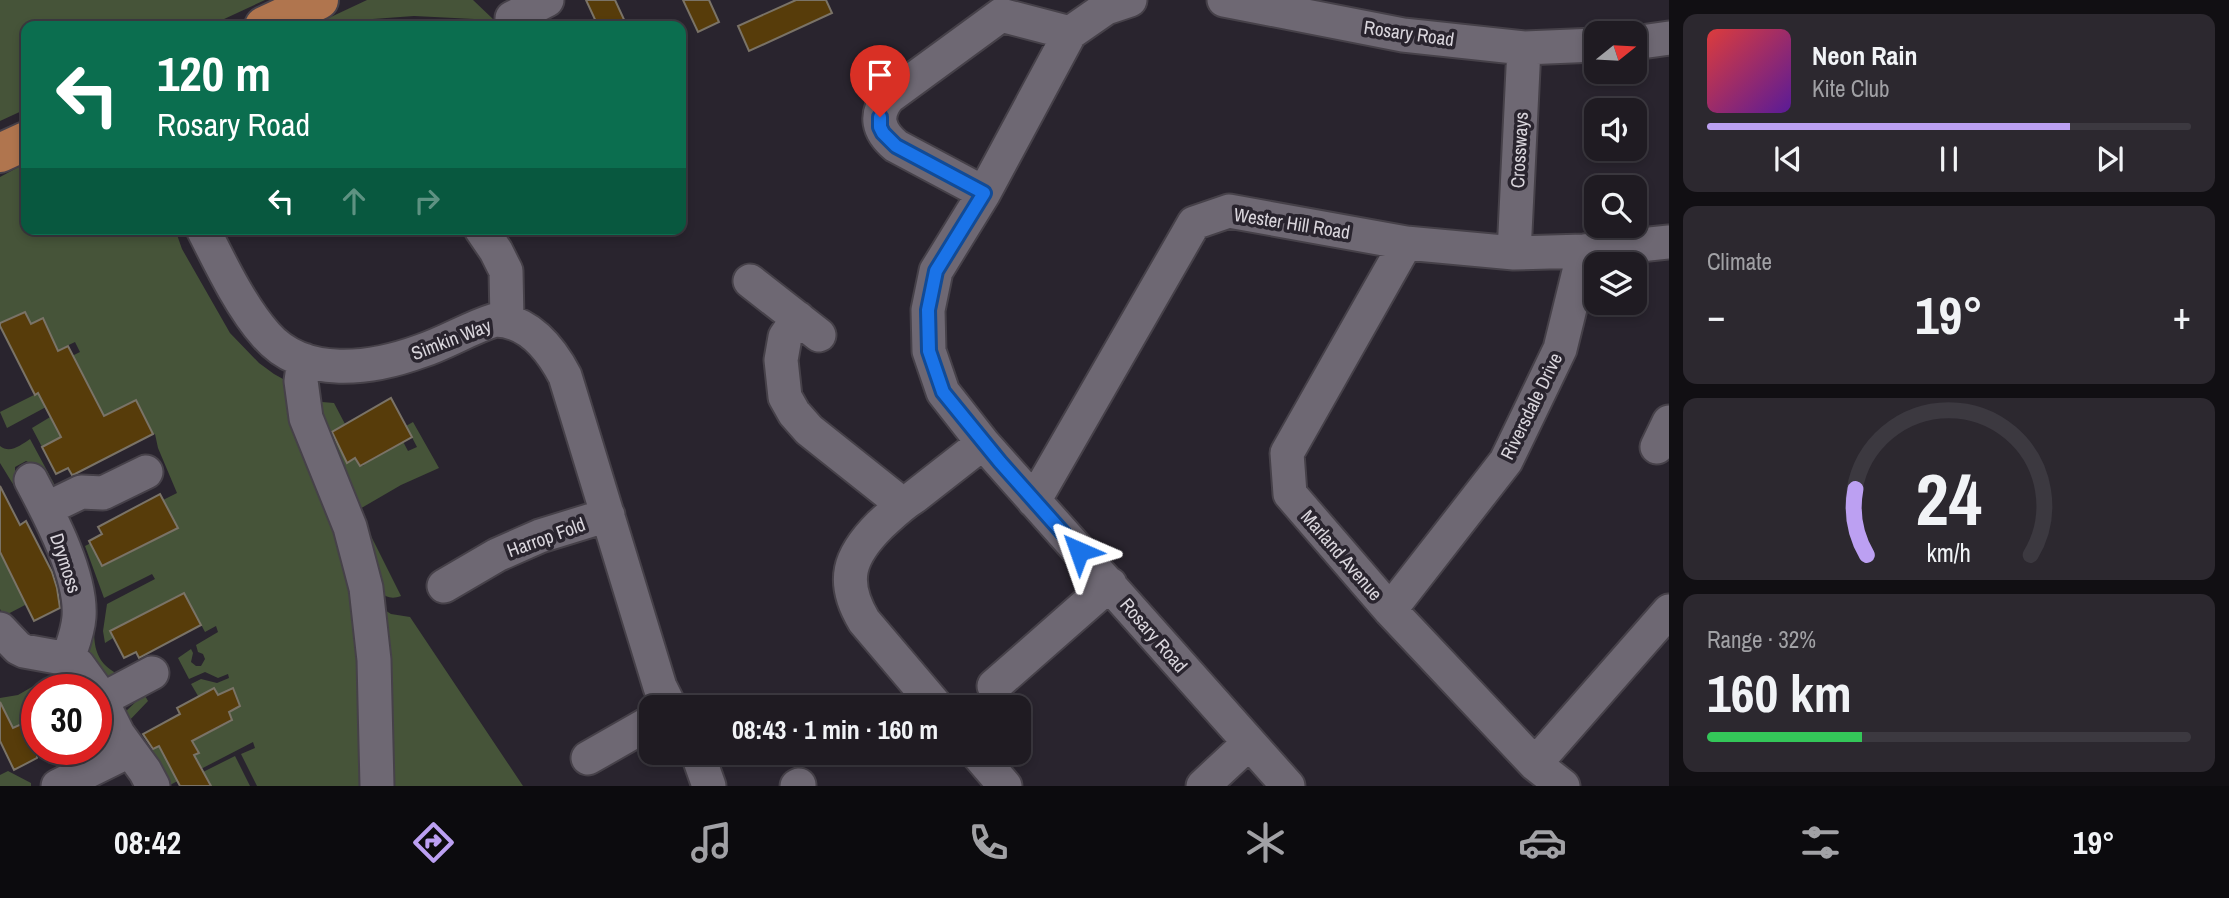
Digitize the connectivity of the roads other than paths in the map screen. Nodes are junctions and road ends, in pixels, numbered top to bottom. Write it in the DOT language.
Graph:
graph roads {
  1 [pos="319,0"];
  2 [pos="547,0"];
  3 [pos="1130,0"];
  4 [pos="1224,0"];
  5 [pos="1323,10"];
  6 [pos="509,15"];
  7 [pos="275,21"];
  8 [pos="1070,33"];
  9 [pos="1669,38"];
  10 [pos="1647,41"];
  11 [pos="1584,46"];
  12 [pos="1524,48"];
  13 [pos="21,143"];
  14 [pos="0,153"];
  15 [pos="984,193"];
  16 [pos="206,235"];
  17 [pos="485,235"];
  18 [pos="1669,242"];
  19 [pos="1406,243"];
  20 [pos="1584,251"];
  21 [pos="1514,253"];
  22 [pos="750,281"];
  23 [pos="507,320"];
  24 [pos="304,360"];
  25 [pos="983,443"];
  26 [pos="146,472"];
  27 [pos="31,480"];
  28 [pos="1034,501"];
  29 [pos="902,505"];
  30 [pos="47,509"];
  31 [pos="608,515"];
  32 [pos="1110,584"];
  33 [pos="444,586"];
  34 [pos="1390,610"];
  35 [pos="1669,611"];
  36 [pos="0,629"];
  37 [pos="68,659"];
  38 [pos="152,673"];
  39 [pos="86,674"];
  40 [pos="994,686"];
  41 [pos="112,688"];
  42 [pos="664,695"];
  43 [pos="927,695"];
  44 [pos="112,722"];
  45 [pos="639,734"];
  46 [pos="1248,743"];
  47 [pos="129,751"];
  48 [pos="588,758"];
  49 [pos="1535,764"];
  50 [pos="702,765"];
  51 [pos="987,765"];
  52 [pos="58,786"];
  53 [pos="153,786"];
  54 [pos="377,786"];
  55 [pos="709,786"];
  56 [pos="1005,786"];
  57 [pos="1203,786"];
  58 [pos="1288,786"];
  59 [pos="1563,786"];
  1 -- 7 [label="highway"];
  2 -- 6 [label="street"];
  3 -- 8 [label="street, Rosary Road"];
  4 -- 5 [label="street, Rosary Road"];
  5 -- 12 [label="street, Rosary Road"];
  8 -- 15 [label="street, Rosary Road"];
  8 -- 15 [label="street"];
  9 -- 10 [label="street"];
  11 -- 12 [label="street, Rosary Road"];
  12 -- 21 [label="street, Crossways"];
  13 -- 14 [label="highway"];
  15 -- 25 [label="street, Rosary Road"];
  16 -- 24 [label="street, Simkin Way"];
  17 -- 23 [label="street"];
  18 -- 20 [label="street, Wester Hill Road"];
  19 -- 21 [label="street, Wester Hill Road"];
  19 -- 28 [label="street, Wester Hill Road"];
  19 -- 34 [label="street, Marland Avenue"];
  20 -- 21 [label="street, Wester Hill Road"];
  20 -- 34 [label="street, Riversdale Drive"];
  22 -- 29 [label="street"];
  23 -- 24 [label="street, Simkin Way"];
  23 -- 31 [label="street, Simkin Way"];
  24 -- 54 [label="street"];
  25 -- 28 [label="street, Rosary Road"];
  25 -- 29 [label="street"];
  26 -- 30 [label="street, Drymoss"];
  27 -- 30 [label="street, Drymoss"];
  28 -- 32 [label="street, Rosary Road"];
  29 -- 43 [label="street"];
  30 -- 37 [label="street, Drymoss"];
  31 -- 33 [label="street, Harrop Fold"];
  31 -- 42 [label="street, Simkin Way"];
  32 -- 40 [label="street"];
  32 -- 46 [label="street, Rosary Road"];
  34 -- 49 [label="street, Marland Avenue"];
  35 -- 49 [label="street"];
  36 -- 37 [label="street"];
  37 -- 39 [label="street"];
  38 -- 41 [label="street"];
  44 -- 47 [label="street"];
  45 -- 48 [label="street"];
  46 -- 57 [label="street"];
  46 -- 58 [label="street, Rosary Road"];
  47 -- 52 [label="street"];
  47 -- 53 [label="street"];
  49 -- 59 [label="street, Marland Avenue"];
  50 -- 55 [label="street"];
  51 -- 56 [label="street"];
}
